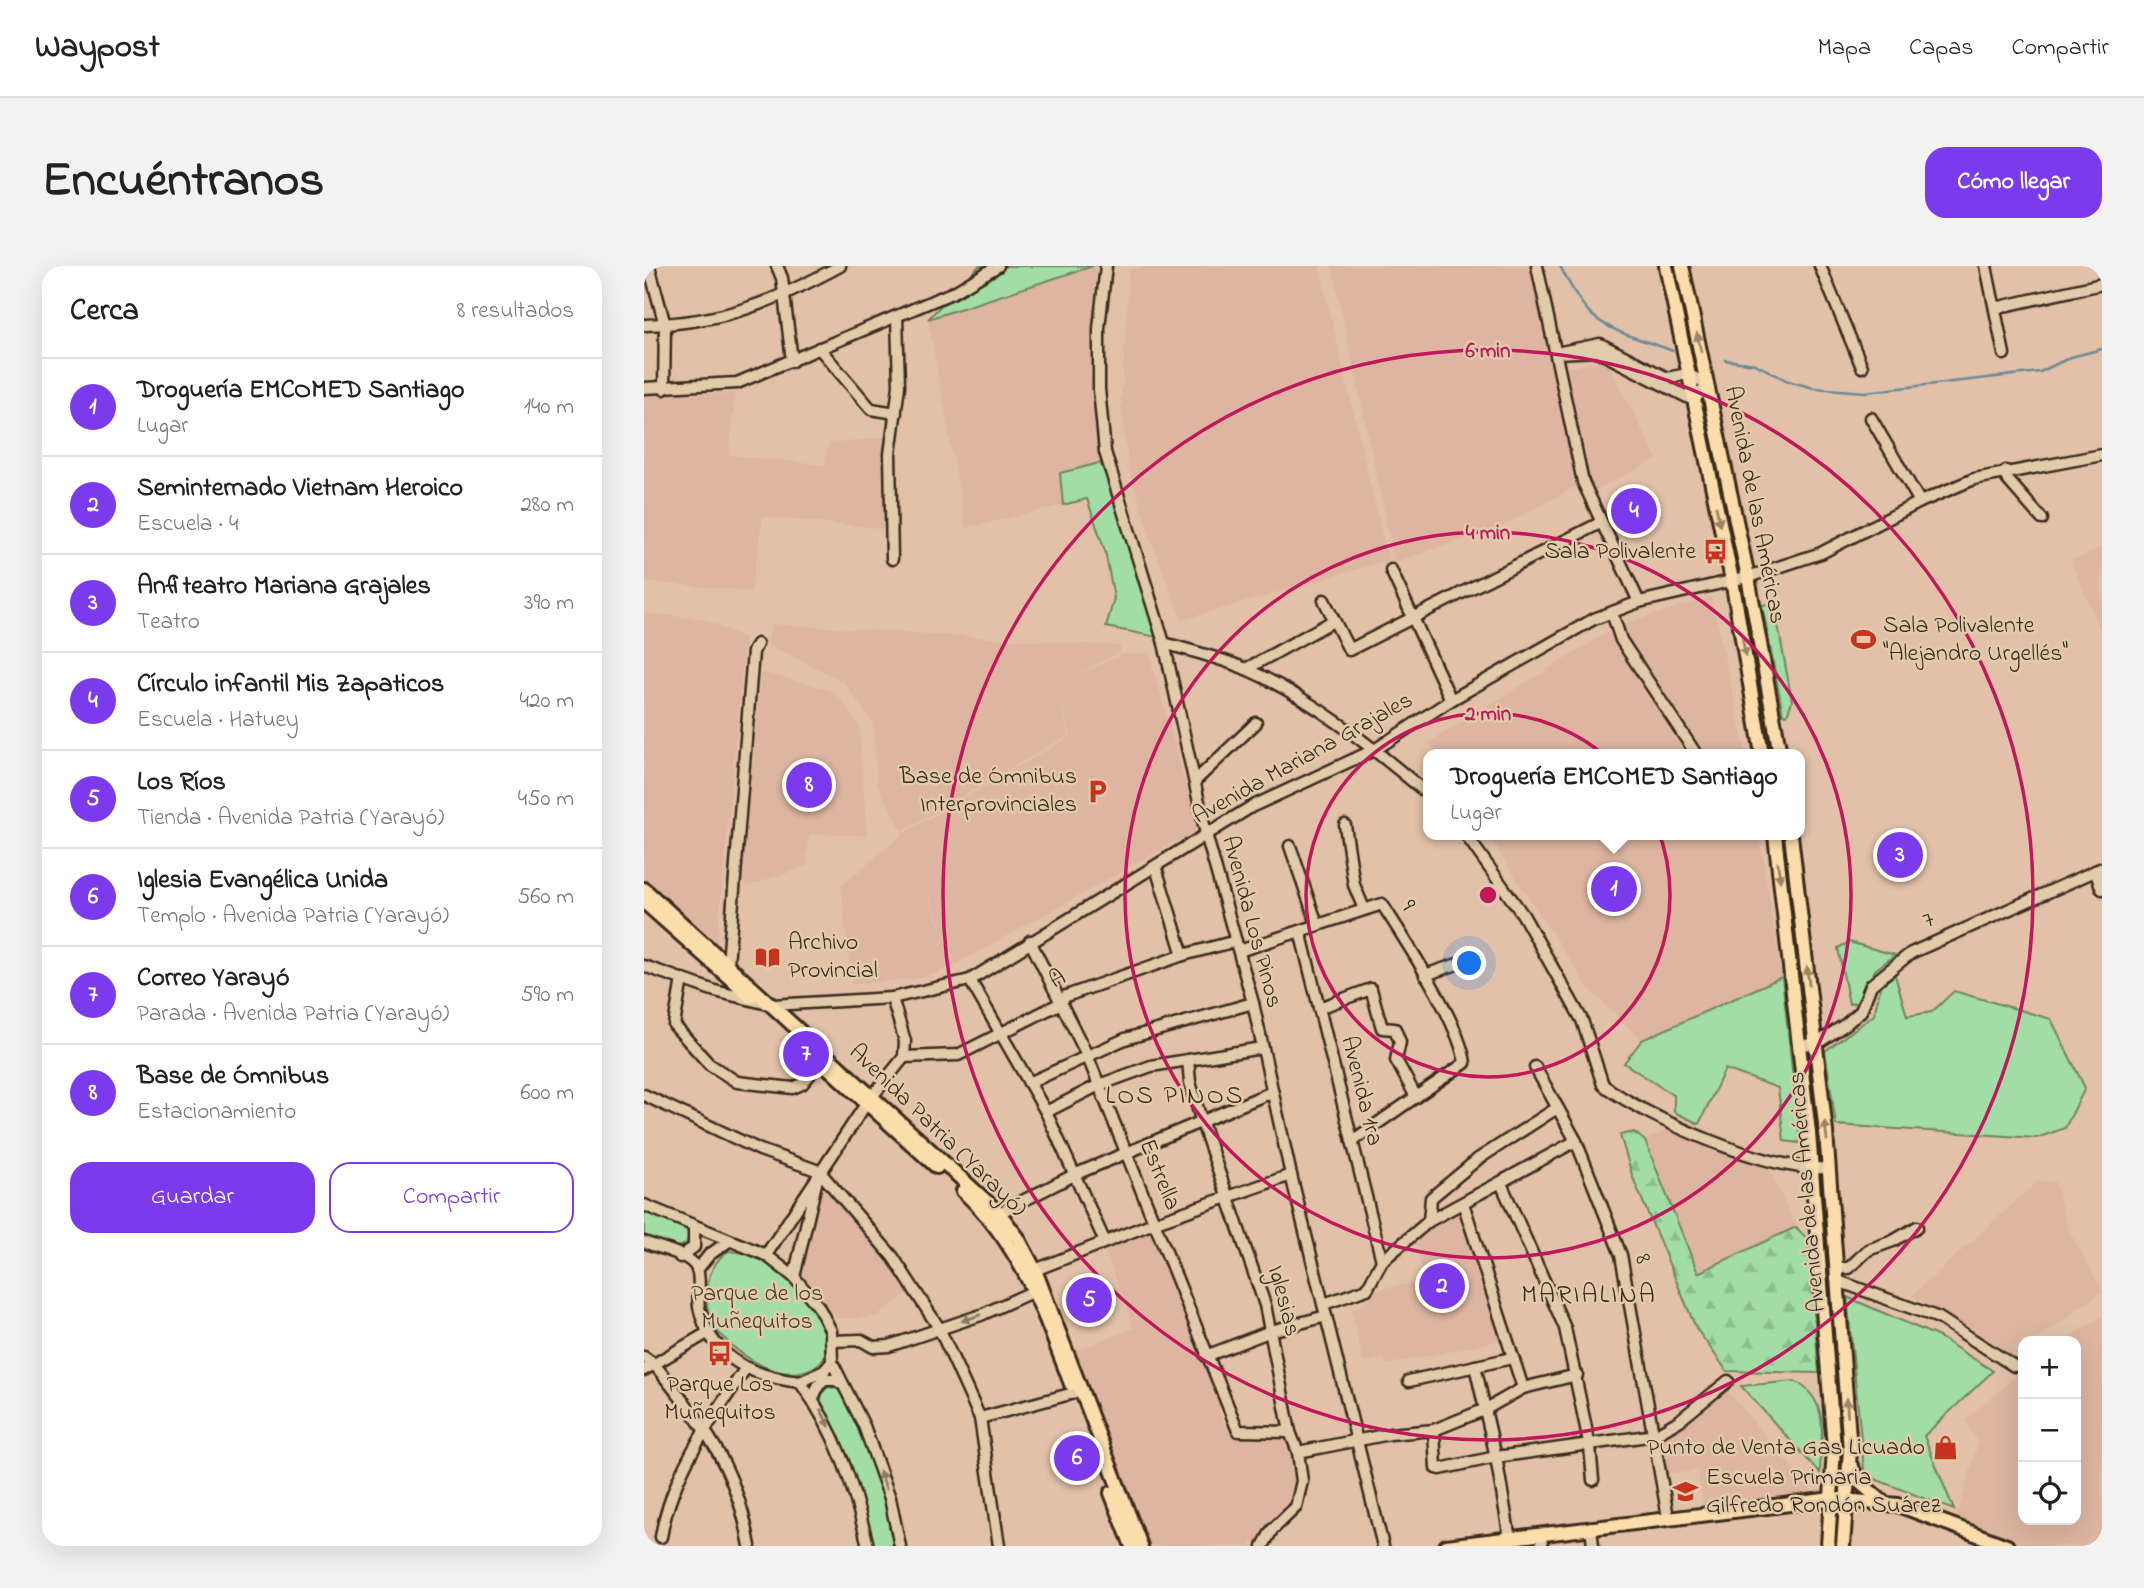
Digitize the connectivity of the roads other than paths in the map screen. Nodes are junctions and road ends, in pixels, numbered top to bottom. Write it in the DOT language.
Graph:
graph roads {
  1 [pos="649,266"];
  2 [pos="777,266"];
  3 [pos="839,266"];
  4 [pos="998,266"];
  5 [pos="1106,266"];
  6 [pos="1537,266"];
  7 [pos="1666,266"];
  8 [pos="1682,266"];
  9 [pos="1986,266"];
  10 [pos="1823,267"];
  11 [pos="2102,284"];
  12 [pos="783,297"];
  13 [pos="1995,309"];
  14 [pos="897,316"];
  15 [pos="644,325"];
  16 [pos="665,325"];
  17 [pos="820,348"];
  18 [pos="1556,354"];
  19 [pos="2004,354"];
  20 [pos="792,361"];
  21 [pos="1862,367"];
  22 [pos="1689,374"];
  23 [pos="1708,384"];
  24 [pos="644,388"];
  25 [pos="664,389"];
  26 [pos="1694,399"];
  27 [pos="895,413"];
  28 [pos="1871,418"];
  29 [pos="2102,455"];
  30 [pos="2006,471"];
  31 [pos="1920,502"];
  32 [pos="2042,519"];
  33 [pos="1600,523"];
  34 [pos="892,559"];
  35 [pos="1391,570"];
  36 [pos="1748,577"];
  37 [pos="1732,580"];
  38 [pos="1324,600"];
  39 [pos="1639,602"];
  40 [pos="1612,613"];
  41 [pos="1412,618"];
  42 [pos="1333,621"];
  43 [pos="1164,643"];
  44 [pos="757,644"];
  45 [pos="1246,669"];
  46 [pos="1451,700"];
  47 [pos="1256,723"];
  48 [pos="1376,749"];
  49 [pos="1693,749"];
  50 [pos="1761,749"];
  51 [pos="1779,749"];
  52 [pos="1195,781"];
  53 [pos="1423,790"];
  54 [pos="1345,825"];
  55 [pos="1206,834"];
  56 [pos="1470,840"];
  57 [pos="1776,840"];
  58 [pos="1792,840"];
  59 [pos="1290,846"];
  60 [pos="1156,868"];
  61 [pos="2098,869"];
  62 [pos="644,889"];
  63 [pos="2102,889"];
  64 [pos="644,902"];
  65 [pos="1364,909"];
  66 [pos="1317,924"];
  67 [pos="1300,931"];
  68 [pos="1030,941"];
  69 [pos="1238,946"];
  70 [pos="1183,955"];
  71 [pos="1469,960"];
  72 [pos="644,966"];
  73 [pos="727,970"];
  74 [pos="1425,975"];
  75 [pos="682,979"];
  76 [pos="970,980"];
  77 [pos="715,991"];
  78 [pos="892,998"];
  79 [pos="1253,1003"];
  80 [pos="766,1004"];
  81 [pos="1059,1004"];
  82 [pos="1319,1008"];
  83 [pos="1000,1033"];
  84 [pos="1816,1044"];
  85 [pos="1800,1045"];
  86 [pos="1262,1048"];
  87 [pos="1087,1055"];
  88 [pos="904,1057"];
  89 [pos="1188,1060"];
  90 [pos="821,1061"];
  91 [pos="1535,1067"];
  92 [pos="1029,1083"];
  93 [pos="1099,1085"];
  94 [pos="1272,1092"];
  95 [pos="644,1095"];
  96 [pos="1416,1097"];
  97 [pos="869,1100"];
  98 [pos="1558,1108"];
  99 [pos="1046,1112"];
  100 [pos="1202,1123"];
  101 [pos="1352,1141"];
  102 [pos="1576,1141"];
  103 [pos="1127,1152"];
  104 [pos="1829,1168"];
  105 [pos="1811,1170"];
  106 [pos="819,1171"];
  107 [pos="1076,1174"];
  108 [pos="1291,1175"];
  109 [pos="1501,1183"];
  110 [pos="1230,1198"];
  111 [pos="1463,1203"];
  112 [pos="644,1205"];
  113 [pos="999,1213"];
  114 [pos="1429,1221"];
  115 [pos="1156,1222"];
  116 [pos="694,1227"];
  117 [pos="1917,1227"];
  118 [pos="729,1241"];
  119 [pos="644,1242"];
  120 [pos="1105,1242"];
  121 [pos="766,1255"];
  122 [pos="680,1257"];
  123 [pos="1382,1261"];
  124 [pos="697,1270"];
  125 [pos="1035,1270"];
  126 [pos="1837,1274"];
  127 [pos="794,1277"];
  128 [pos="1034,1291"];
  129 [pos="1324,1304"];
  130 [pos="1326,1316"];
  131 [pos="939,1328"];
  132 [pos="1271,1331"];
  133 [pos="709,1332"];
  134 [pos="831,1341"];
  135 [pos="1061,1345"];
  136 [pos="1206,1356"];
  137 [pos="644,1357"];
  138 [pos="1512,1358"];
  139 [pos="832,1362"];
  140 [pos="654,1364"];
  141 [pos="1475,1366"];
  142 [pos="2014,1366"];
  143 [pos="644,1370"];
  144 [pos="744,1370"];
  145 [pos="1577,1375"];
  146 [pos="1409,1381"];
  147 [pos="1728,1381"];
  148 [pos="800,1382"];
  149 [pos="846,1387"];
  150 [pos="1523,1388"];
  151 [pos="1074,1393"];
  152 [pos="813,1399"];
  153 [pos="1486,1409"];
  154 [pos="980,1418"];
  155 [pos="705,1428"];
  156 [pos="1434,1430"];
  157 [pos="1290,1432"];
  158 [pos="1654,1436"];
  159 [pos="1358,1443"];
  160 [pos="1590,1447"];
  161 [pos="1298,1452"];
  162 [pos="1496,1457"];
  163 [pos="1850,1464"];
  164 [pos="1592,1480"];
  165 [pos="1832,1499"];
  166 [pos="1848,1499"];
  167 [pos="1883,1502"];
  168 [pos="1668,1517"];
  169 [pos="1591,1527"];
  170 [pos="661,1537"];
  171 [pos="1510,1539"];
  172 [pos="1541,1540"];
  173 [pos="750,1546"];
  174 [pos="868,1546"];
  175 [pos="900,1546"];
  176 [pos="999,1546"];
  177 [pos="1132,1546"];
  178 [pos="1141,1546"];
  179 [pos="1263,1546"];
  180 [pos="1383,1546"];
  181 [pos="1446,1546"];
  182 [pos="1593,1546"];
  183 [pos="1828,1546"];
  184 [pos="1843,1546"];
  185 [pos="2007,1546"];
  1 -- 16 [label="street"];
  2 -- 12 [label="street"];
  3 -- 12 [label="street"];
  4 -- 14 [label="street"];
  5 -- 43 [label="street, Avenida Los Pinos"];
  6 -- 18 [label="street"];
  7 -- 22 [label="main road, Avenida de las Américas"];
  23 -- 8 [label="main road, Avenida de las Américas, one-way"];
  9 -- 13 [label="street"];
  10 -- 21 [label="street"];
  11 -- 13 [label="street"];
  12 -- 16 [label="street"];
  12 -- 20 [label="street"];
  13 -- 19 [label="street"];
  14 -- 17 [label="street"];
  14 -- 27 [label="street"];
  15 -- 16 [label="street"];
  16 -- 25 [label="street"];
  17 -- 20 [label="street"];
  17 -- 27 [label="street"];
  18 -- 22 [label="street"];
  18 -- 26 [label="street"];
  18 -- 33 [label="street"];
  20 -- 25 [label="street"];
  22 -- 23 [label="street"];
  22 -- 26 [label="main road, Avenida de las Américas"];
  23 -- 26 [label="street"];
  23 -- 36 [label="main road, Avenida de las Américas"];
  24 -- 25 [label="street"];
  26 -- 37 [label="main road, Avenida de las Américas, one-way"];
  27 -- 34 [label="street"];
  28 -- 31 [label="street"];
  29 -- 30 [label="street, Avenida Mariana Grajales"];
  30 -- 31 [label="street, Avenida Mariana Grajales"];
  30 -- 32 [label="street"];
  31 -- 36 [label="street, Avenida Mariana Grajales"];
  33 -- 39 [label="street"];
  33 -- 41 [label="street"];
  35 -- 41 [label="street"];
  36 -- 37 [label="street, Avenida Mariana Grajales"];
  36 -- 51 [label="main road, Avenida de las Américas"];
  37 -- 39 [label="street, Avenida Mariana Grajales"];
  37 -- 50 [label="main road, Avenida de las Américas, one-way"];
  38 -- 42 [label="street"];
  39 -- 40 [label="street, Avenida Mariana Grajales"];
  40 -- 46 [label="street, Avenida Mariana Grajales"];
  40 -- 49 [label="street"];
  41 -- 42 [label="street"];
  41 -- 46 [label="street"];
  42 -- 45 [label="street"];
  43 -- 45 [label="street"];
  43 -- 52 [label="street, Avenida Los Pinos"];
  44 -- 73 [label="street"];
  45 -- 48 [label="street"];
  46 -- 48 [label="street, Avenida Mariana Grajales"];
  47 -- 52 [label="street"];
  48 -- 53 [label="street"];
  48 -- 55 [label="street, Avenida Mariana Grajales"];
  52 -- 55 [label="street, Avenida Los Pinos"];
  54 -- 65 [label="street"];
  55 -- 60 [label="street, Avenida Mariana Grajales"];
  55 -- 69 [label="street, Avenida Los Pinos"];
  56 -- 105 [label="street"];
  57 -- 85 [label="main road, Avenida de las Américas, one-way"];
  84 -- 58 [label="main road, Avenida de las Américas, one-way"];
  59 -- 66 [label="street"];
  60 -- 68 [label="street, Avenida Mariana Grajales"];
  60 -- 70 [label="street"];
  61 -- 63 [label="street"];
  61 -- 84 [label="street, 7"];
  62 -- 73 [label="main road, Avenida Patria (Yarayó)"];
  64 -- 73 [label="main road, Avenida Patria (Yarayó)"];
  65 -- 66 [label="street, 9"];
  65 -- 74 [label="street, 9"];
  66 -- 67 [label="street, 9"];
  67 -- 69 [label="street, 9"];
  67 -- 82 [label="street, Avenida 1ra"];
  68 -- 76 [label="street, Avenida Mariana Grajales"];
  68 -- 81 [label="street, Estrella"];
  69 -- 70 [label="street, A"];
  69 -- 79 [label="street, Avenida Los Pinos"];
  70 -- 81 [label="street, A"];
  71 -- 74 [label="street"];
  72 -- 75 [label="street, Avenida Mariana Grajales"];
  73 -- 77 [label="street"];
  73 -- 80 [label="main road, Avenida Patria (Yarayó)"];
  74 -- 96 [label="street, 9"];
  75 -- 77 [label="street, Avenida Mariana Grajales"];
  75 -- 90 [label="street"];
  76 -- 78 [label="street, Avenida Mariana Grajales"];
  76 -- 83 [label="street"];
  77 -- 80 [label="street, Avenida Mariana Grajales"];
  78 -- 80 [label="street, Avenida Mariana Grajales"];
  78 -- 88 [label="street"];
  79 -- 86 [label="street, Avenida Los Pinos"];
  79 -- 87 [label="street"];
  80 -- 90 [label="main road, Avenida Patria (Yarayó)"];
  80 -- 97 [label="main road, Avenida Patria (Yarayó)"];
  81 -- 83 [label="street, A"];
  81 -- 87 [label="street, Estrella"];
  82 -- 96 [label="street"];
  82 -- 101 [label="street, Avenida 1ra"];
  83 -- 88 [label="street, A"];
  83 -- 92 [label="street"];
  84 -- 85 [label="street"];
  104 -- 84 [label="main road, Avenida de las Américas, one-way"];
  85 -- 105 [label="main road, Avenida de las Américas"];
  86 -- 89 [label="street"];
  86 -- 94 [label="street, Avenida Los Pinos"];
  87 -- 92 [label="street"];
  87 -- 93 [label="street, Estrella"];
  88 -- 97 [label="street"];
  89 -- 93 [label="street"];
  89 -- 100 [label="street, Iglesias"];
  90 -- 97 [label="main road, Avenida Patria (Yarayó)"];
  91 -- 98 [label="street, 8"];
  92 -- 99 [label="street"];
  93 -- 99 [label="street"];
  93 -- 103 [label="street, Estrella"];
  94 -- 100 [label="street"];
  94 -- 108 [label="street, Avenida Los Pinos"];
  95 -- 106 [label="street"];
  96 -- 101 [label="street"];
  97 -- 106 [label="street"];
  97 -- 113 [label="main road, Avenida Patria (Yarayó)"];
  97 -- 128 [label="main road, Avenida Patria (Yarayó)"];
  98 -- 102 [label="street, 8"];
  98 -- 114 [label="street"];
  99 -- 107 [label="street"];
  100 -- 103 [label="street"];
  100 -- 110 [label="street, Iglesias"];
  101 -- 123 [label="street, Avenida 1ra"];
  102 -- 109 [label="street"];
  102 -- 158 [label="street, 8"];
  103 -- 107 [label="street"];
  103 -- 115 [label="street, Estrella"];
  104 -- 105 [label="street"];
  104 -- 126 [label="main road, Avenida de las Américas"];
  105 -- 165 [label="main road, Avenida de las Américas"];
  106 -- 121 [label="street"];
  106 -- 127 [label="street"];
  106 -- 131 [label="street"];
  107 -- 113 [label="street"];
  107 -- 120 [label="street"];
  108 -- 110 [label="street"];
  108 -- 129 [label="street, Avenida Los Pinos"];
  109 -- 111 [label="street"];
  109 -- 145 [label="street"];
  110 -- 115 [label="street"];
  110 -- 132 [label="street, Iglesias"];
  111 -- 114 [label="street"];
  111 -- 138 [label="street"];
  112 -- 116 [label="street"];
  113 -- 125 [label="main road, Avenida Patria (Yarayó)"];
  114 -- 123 [label="street"];
  115 -- 120 [label="street"];
  115 -- 136 [label="street, Estrella"];
  116 -- 118 [label="street"];
  116 -- 122 [label="street"];
  117 -- 126 [label="street"];
  118 -- 121 [label="street"];
  118 -- 124 [label="street"];
  119 -- 122 [label="street"];
  120 -- 125 [label="street"];
  121 -- 127 [label="street"];
  122 -- 124 [label="street"];
  123 -- 129 [label="street"];
  124 -- 133 [label="street"];
  125 -- 135 [label="main road, Avenida Patria (Yarayó)"];
  126 -- 142 [label="street"];
  163 -- 126 [label="main road, Avenida de las Américas, one-way"];
  127 -- 134 [label="street"];
  128 -- 131 [label="street, one-way"];
  128 -- 135 [label="main road, Avenida Patria (Yarayó)"];
  129 -- 130 [label="street, Avenida Los Pinos"];
  130 -- 132 [label="street"];
  130 -- 159 [label="street, Avenida Los Pinos"];
  131 -- 134 [label="street"];
  131 -- 154 [label="street"];
  132 -- 136 [label="street"];
  132 -- 157 [label="street, Iglesias"];
  133 -- 140 [label="street"];
  133 -- 144 [label="street"];
  134 -- 139 [label="street"];
  135 -- 151 [label="main road, Avenida Patria (Yarayó)"];
  135 -- 178 [label="main road, Avenida Patria (Yarayó)"];
  136 -- 157 [label="street, Estrella"];
  137 -- 140 [label="street"];
  138 -- 141 [label="street"];
  138 -- 150 [label="street"];
  139 -- 148 [label="street"];
  139 -- 149 [label="street"];
  140 -- 143 [label="street"];
  140 -- 155 [label="street"];
  141 -- 146 [label="street"];
  141 -- 153 [label="street"];
  144 -- 148 [label="street"];
  144 -- 155 [label="street"];
  145 -- 150 [label="street"];
  145 -- 160 [label="street"];
  147 -- 158 [label="street"];
  148 -- 152 [label="street"];
  149 -- 152 [label="street"];
  175 -- 149 [label="street, one-way"];
  150 -- 153 [label="street"];
  151 -- 154 [label="street"];
  151 -- 177 [label="main road, Avenida Patria (Yarayó)"];
  152 -- 174 [label="street, one-way"];
  153 -- 156 [label="street"];
  153 -- 162 [label="street"];
  154 -- 176 [label="street"];
  155 -- 170 [label="street"];
  155 -- 173 [label="street"];
  156 -- 159 [label="street"];
  156 -- 162 [label="street"];
  157 -- 161 [label="street, Iglesias"];
  158 -- 160 [label="street"];
  158 -- 168 [label="street, 8"];
  159 -- 161 [label="street"];
  159 -- 180 [label="street, Avenida Los Pinos"];
  160 -- 162 [label="street"];
  160 -- 164 [label="street"];
  161 -- 179 [label="street, Iglesias"];
  162 -- 171 [label="street"];
  163 -- 166 [label="main road, Avenida de las Américas"];
  163 -- 167 [label="main road"];
  165 -- 166 [label="main road"];
  165 -- 168 [label="main road"];
  165 -- 183 [label="main road, Avenida de las Américas"];
  166 -- 167 [label="main road"];
  166 -- 184 [label="main road, Avenida de las Américas"];
  167 -- 185 [label="main road"];
  168 -- 169 [label="main road"];
  169 -- 172 [label="main road"];
  169 -- 182 [label="street"];
  171 -- 172 [label="main road"];
  171 -- 181 [label="main road"];
}
